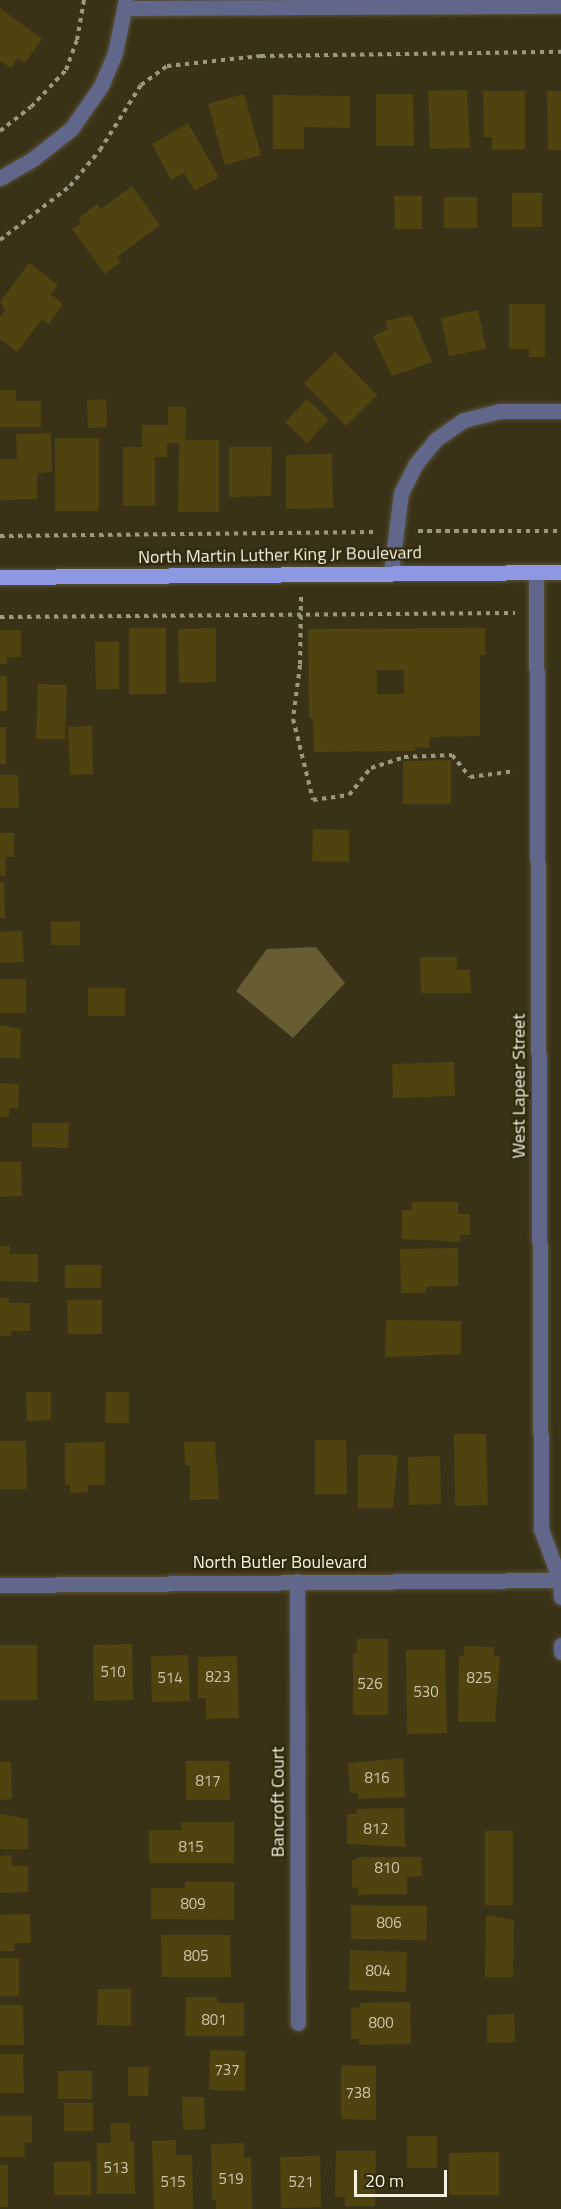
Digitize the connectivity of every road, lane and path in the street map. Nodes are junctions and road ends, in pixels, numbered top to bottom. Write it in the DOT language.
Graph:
graph roads {
  1 [pos="84,0"];
  2 [pos="125,4"];
  3 [pos="561,6"];
  4 [pos="561,52"];
  5 [pos="0,131"];
  6 [pos="0,178"];
  7 [pos="0,240"];
  8 [pos="561,411"];
  9 [pos="394,531"];
  10 [pos="561,531"];
  11 [pos="0,536"];
  12 [pos="536,572"];
  13 [pos="561,572"];
  14 [pos="391,573"];
  15 [pos="302,575"];
  16 [pos="0,577"];
  17 [pos="301,614"];
  18 [pos="536,614"];
  19 [pos="0,617"];
  20 [pos="537,771"];
  21 [pos="560,1580"];
  22 [pos="297,1581"];
  23 [pos="0,1585"];
  24 [pos="561,1597"];
  25 [pos="561,1645"];
  26 [pos="561,1652"];
  27 [pos="298,2023"];
  1 -- 5 [label="path"];
  2 -- 3 [label="street"];
  2 -- 6 [label="street"];
  4 -- 7 [label="path"];
  8 -- 9 [label="street"];
  9 -- 10 [label="path"];
  9 -- 11 [label="path"];
  9 -- 14 [label="street"];
  12 -- 13 [label="main road, North Martin Luther King Jr Boulevard"];
  12 -- 14 [label="main road, North Martin Luther King Jr Boulevard"];
  12 -- 18 [label="street, West Lapeer Street"];
  14 -- 15 [label="main road, North Martin Luther King Jr Boulevard"];
  15 -- 16 [label="main road, North Martin Luther King Jr Boulevard"];
  15 -- 17 [label="path"];
  17 -- 18 [label="path"];
  17 -- 19 [label="path"];
  17 -- 20 [label="path"];
  18 -- 20 [label="street, West Lapeer Street"];
  20 -- 21 [label="street, West Lapeer Street"];
  21 -- 22 [label="street, North Butler Boulevard"];
  21 -- 24 [label="street, West Lapeer Street"];
  22 -- 23 [label="street, North Butler Boulevard"];
  22 -- 27 [label="street, Bancroft Court"];
  25 -- 26 [label="street"];
}
